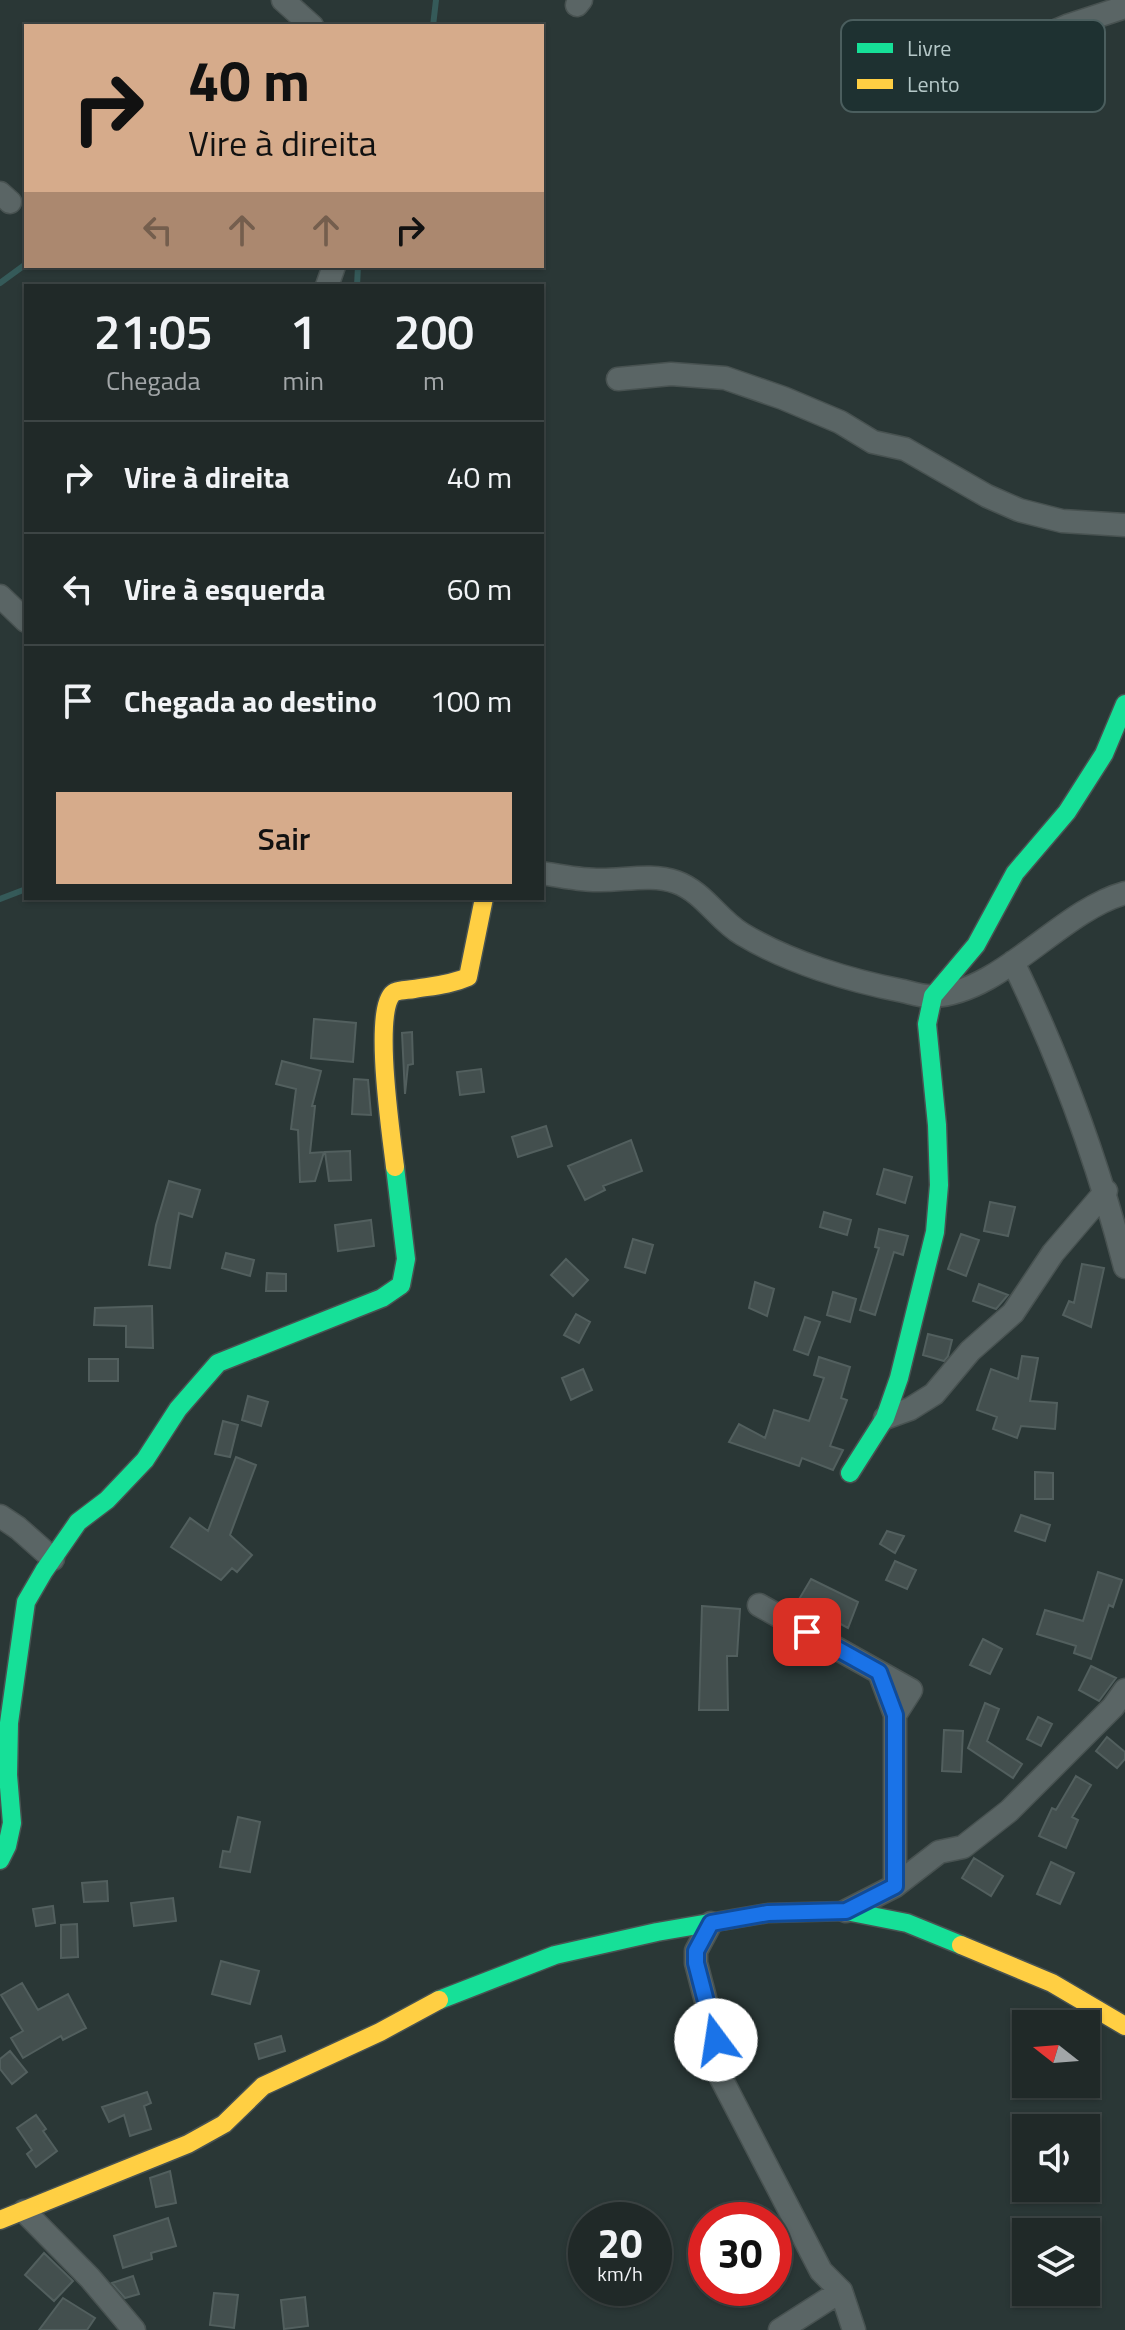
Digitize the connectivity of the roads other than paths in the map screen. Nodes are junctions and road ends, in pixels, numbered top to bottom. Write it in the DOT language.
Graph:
graph roads {
  1 [pos="283,0"];
  2 [pos="1125,7"];
  3 [pos="1085,20"];
  4 [pos="310,24"];
  5 [pos="618,379"];
  6 [pos="1125,525"];
  7 [pos="0,596"];
  8 [pos="24,619"];
  9 [pos="1125,704"];
  10 [pos="544,873"];
  11 [pos="1125,893"];
  12 [pos="484,900"];
  13 [pos="1013,962"];
  14 [pos="933,996"];
  15 [pos="1106,1191"];
  16 [pos="1125,1267"];
  17 [pos="885,1418"];
  18 [pos="850,1473"];
  19 [pos="0,1516"];
  20 [pos="53,1559"];
  21 [pos="759,1605"];
  22 [pos="1125,1690"];
  23 [pos="2,1851"];
  24 [pos="895,1886"];
  25 [pos="846,1911"];
  26 [pos="711,1923"];
  27 [pos="1125,2026"];
  28 [pos="24,2211"];
  29 [pos="0,2220"];
  30 [pos="841,2291"];
  31 [pos="134,2330"];
  32 [pos="780,2330"];
  33 [pos="854,2330"];
  1 -- 4 [label="street"];
  2 -- 3 [label="street"];
  5 -- 6 [label="street"];
  7 -- 8 [label="street"];
  9 -- 14 [label="street"];
  10 -- 14 [label="street"];
  11 -- 13 [label="street"];
  12 -- 20 [label="street"];
  13 -- 14 [label="street"];
  13 -- 15 [label="street"];
  14 -- 17 [label="street"];
  15 -- 16 [label="street"];
  15 -- 17 [label="street"];
  17 -- 18 [label="street"];
  19 -- 20 [label="street"];
  20 -- 23 [label="street"];
  21 -- 24 [label="street"];
  22 -- 24 [label="street"];
  24 -- 25 [label="street"];
  25 -- 26 [label="street"];
  25 -- 27 [label="street"];
  26 -- 28 [label="street"];
  26 -- 30 [label="street"];
  28 -- 29 [label="street"];
  28 -- 31 [label="street"];
  30 -- 32 [label="street"];
  30 -- 33 [label="street"];
}
